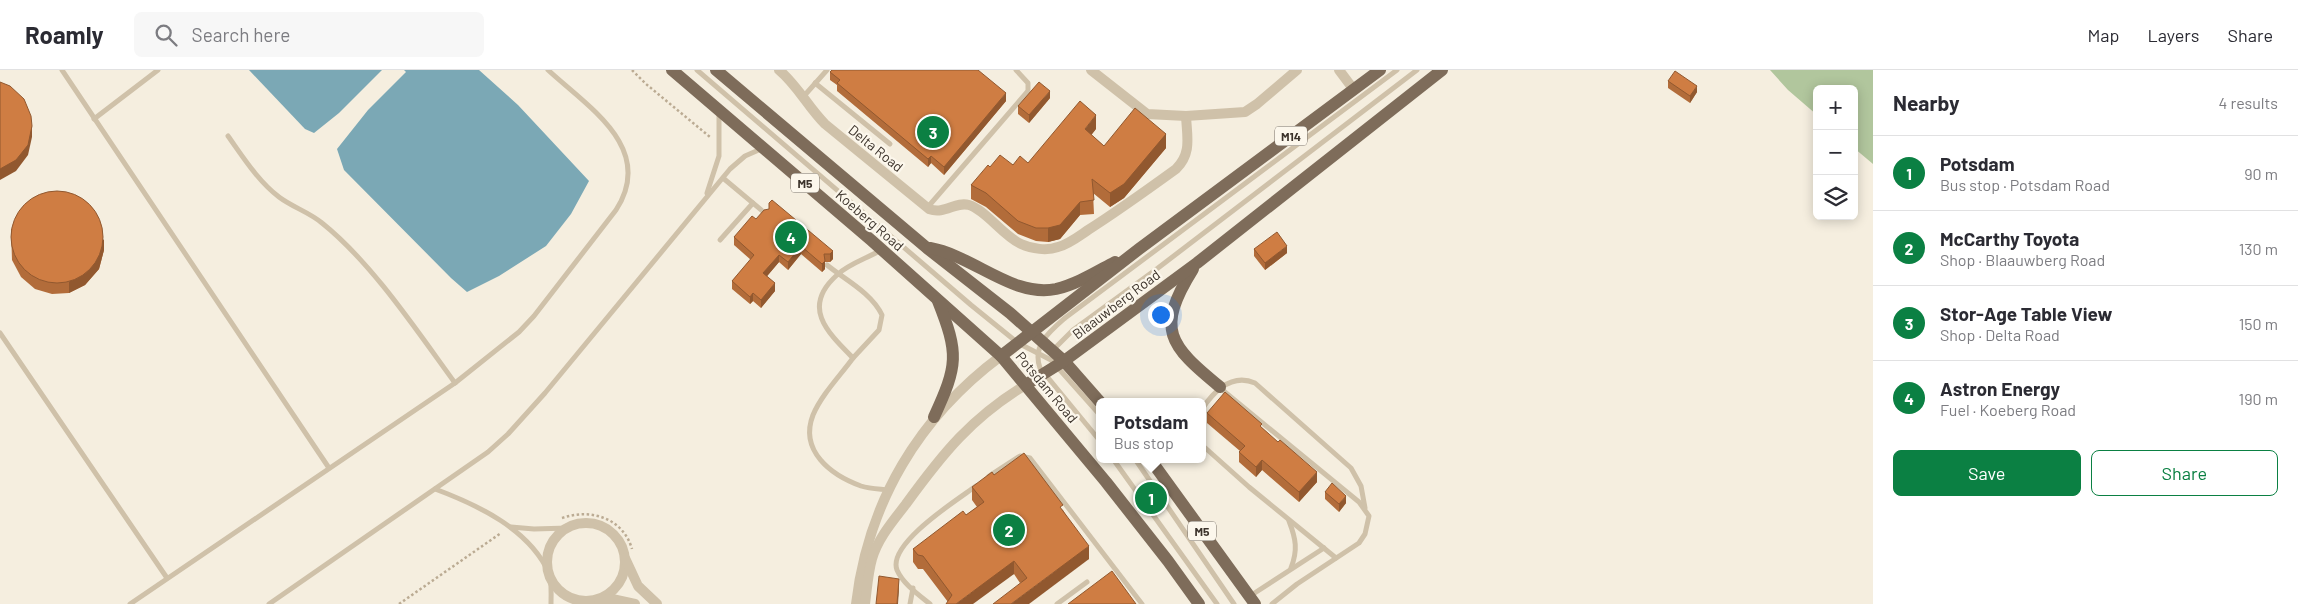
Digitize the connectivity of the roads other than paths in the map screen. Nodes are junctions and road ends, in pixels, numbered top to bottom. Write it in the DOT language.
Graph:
graph roads {
  1 [pos="62,70"];
  2 [pos="158,70"];
  3 [pos="548,70"];
  4 [pos="672,70"];
  5 [pos="697,70"];
  6 [pos="716,70"];
  7 [pos="779,70"];
  8 [pos="827,70"];
  9 [pos="1016,70"];
  10 [pos="1091,70"];
  11 [pos="1297,70"];
  12 [pos="1339,70"];
  13 [pos="1380,70"];
  14 [pos="1397,70"];
  15 [pos="1417,70"];
  16 [pos="1442,70"];
  17 [pos="816,83"];
  18 [pos="1354,90"];
  19 [pos="804,96"];
  20 [pos="719,110"];
  21 [pos="1186,116"];
  22 [pos="94,119"];
  23 [pos="228,136"];
  24 [pos="890,144"];
  25 [pos="763,148"];
  26 [pos="723,178"];
  27 [pos="705,198"];
  28 [pos="753,203"];
  29 [pos="928,208"];
  30 [pos="766,214"];
  31 [pos="720,240"];
  32 [pos="927,248"];
  33 [pos="1139,249"];
  34 [pos="882,250"];
  35 [pos="1196,262"];
  36 [pos="826,265"];
  37 [pos="838,274"];
  38 [pos="936,298"];
  39 [pos="1032,332"];
  40 [pos="0,333"];
  41 [pos="1018,344"];
  42 [pos="1039,347"];
  43 [pos="1001,356"];
  44 [pos="853,358"];
  45 [pos="1056,359"];
  46 [pos="1044,374"];
  47 [pos="455,383"];
  48 [pos="1026,384"];
  49 [pos="1220,387"];
  50 [pos="1096,398"];
  51 [pos="1206,404"];
  52 [pos="1096,410"];
  53 [pos="934,417"];
  54 [pos="1096,436"];
  55 [pos="1206,448"];
  56 [pos="1116,463"];
  57 [pos="1138,463"];
  58 [pos="1153,463"];
  59 [pos="329,468"];
  60 [pos="435,490"];
  61 [pos="888,490"];
  62 [pos="1366,509"];
  63 [pos="1289,520"];
  64 [pos="510,527"];
  65 [pos="568,528"];
  66 [pos="1324,548"];
  67 [pos="629,556"];
  68 [pos="1336,558"];
  69 [pos="1291,568"];
  70 [pos="549,574"];
  71 [pos="167,578"];
  72 [pos="1087,582"];
  73 [pos="913,588"];
  74 [pos="591,602"];
  75 [pos="1249,602"];
  76 [pos="130,604"];
  77 [pos="269,604"];
  78 [pos="551,604"];
  79 [pos="635,604"];
  80 [pos="657,604"];
  81 [pos="856,604"];
  82 [pos="865,604"];
  83 [pos="910,604"];
  84 [pos="930,604"];
  85 [pos="1057,604"];
  86 [pos="1142,604"];
  87 [pos="1199,604"];
  88 [pos="1217,604"];
  89 [pos="1234,604"];
  90 [pos="1272,604"];
  1 -- 22 [label="lane"];
  2 -- 22 [label="lane"];
  3 -- 47 [label="lane"];
  4 -- 20 [label="main road, Koeberg Road / M5"];
  5 -- 41 [label="lane"];
  6 -- 32 [label="main road, Koeberg Road / M5"];
  7 -- 19 [label="street, Delta Road"];
  8 -- 17 [label="lane"];
  9 -- 29 [label="lane"];
  10 -- 21 [label="street"];
  11 -- 21 [label="street"];
  12 -- 18 [label="street"];
  13 -- 18 [label="main road, Blaauwberg Road / M14"];
  14 -- 42 [label="lane"];
  15 -- 45 [label="lane"];
  16 -- 35 [label="main road, Blaauwberg Road"];
  17 -- 19 [label="lane"];
  17 -- 24 [label="lane"];
  18 -- 33 [label="main road, Blaauwberg Road / M14"];
  19 -- 29 [label="street, Delta Road"];
  20 -- 25 [label="main road, Koeberg Road / M5"];
  20 -- 27 [label="lane"];
  21 -- 29 [label="street"];
  22 -- 59 [label="lane"];
  23 -- 47 [label="lane"];
  25 -- 26 [label="lane"];
  25 -- 34 [label="main road, Koeberg Road / M5"];
  26 -- 27 [label="lane"];
  26 -- 28 [label="lane"];
  27 -- 60 [label="lane"];
  28 -- 30 [label="lane"];
  28 -- 31 [label="lane"];
  32 -- 33 [label="main road"];
  32 -- 39 [label="main road, Koeberg Road / M5"];
  33 -- 39 [label="main road, Blaauwberg Road / M14"];
  34 -- 37 [label="lane"];
  34 -- 38 [label="main road, Koeberg Road / M5"];
  35 -- 45 [label="main road, Blaauwberg Road"];
  35 -- 49 [label="main road"];
  36 -- 37 [label="lane"];
  37 -- 44 [label="lane"];
  37 -- 44 [label="lane"];
  38 -- 43 [label="main road, Koeberg Road / M5"];
  38 -- 53 [label="main road"];
  39 -- 41 [label="main road, Blaauwberg Road / M14"];
  39 -- 42 [label="main road, Potsdam Road / M5"];
  40 -- 71 [label="lane"];
  41 -- 42 [label="lane"];
  41 -- 43 [label="main road, Blaauwberg Road / M14"];
  42 -- 45 [label="main road, Potsdam Road / M5"];
  42 -- 46 [label="lane"];
  43 -- 48 [label="main road, Potsdam Road / M5"];
  43 -- 53 [label="street, Blaauwberg Road"];
  44 -- 61 [label="lane"];
  45 -- 46 [label="main road, Blaauwberg Road"];
  45 -- 50 [label="main road, Potsdam Road / M5"];
  45 -- 52 [label="lane"];
  46 -- 48 [label="main road, Blaauwberg Road"];
  46 -- 54 [label="lane"];
  47 -- 59 [label="lane"];
  48 -- 82 [label="street, Blaauwberg Road"];
  48 -- 87 [label="main road, Potsdam Road / M5"];
  49 -- 51 [label="lane"];
  49 -- 62 [label="lane"];
  49 -- 62 [label="lane"];
  53 -- 61 [label="street, Blaauwberg Road"];
  55 -- 63 [label="lane"];
  56 -- 88 [label="lane"];
  57 -- 89 [label="lane"];
  58 -- 75 [label="main road, M5"];
  59 -- 71 [label="lane"];
  60 -- 64 [label="lane"];
  60 -- 77 [label="lane"];
  61 -- 81 [label="street, Blaauwberg Road"];
  62 -- 68 [label="lane"];
  63 -- 66 [label="lane"];
  63 -- 69 [label="lane"];
  64 -- 65 [label="lane"];
  64 -- 70 [label="lane"];
  65 -- 67 [label="street"];
  65 -- 70 [label="street"];
  66 -- 68 [label="lane"];
  66 -- 69 [label="lane"];
  67 -- 74 [label="street"];
  67 -- 80 [label="street"];
  68 -- 90 [label="lane"];
  69 -- 75 [label="lane"];
  70 -- 74 [label="street"];
  70 -- 78 [label="lane"];
  71 -- 76 [label="lane"];
  72 -- 85 [label="lane"];
  73 -- 83 [label="lane"];
  73 -- 84 [label="lane"];
  73 -- 86 [label="lane"];
  74 -- 79 [label="street"];
}
